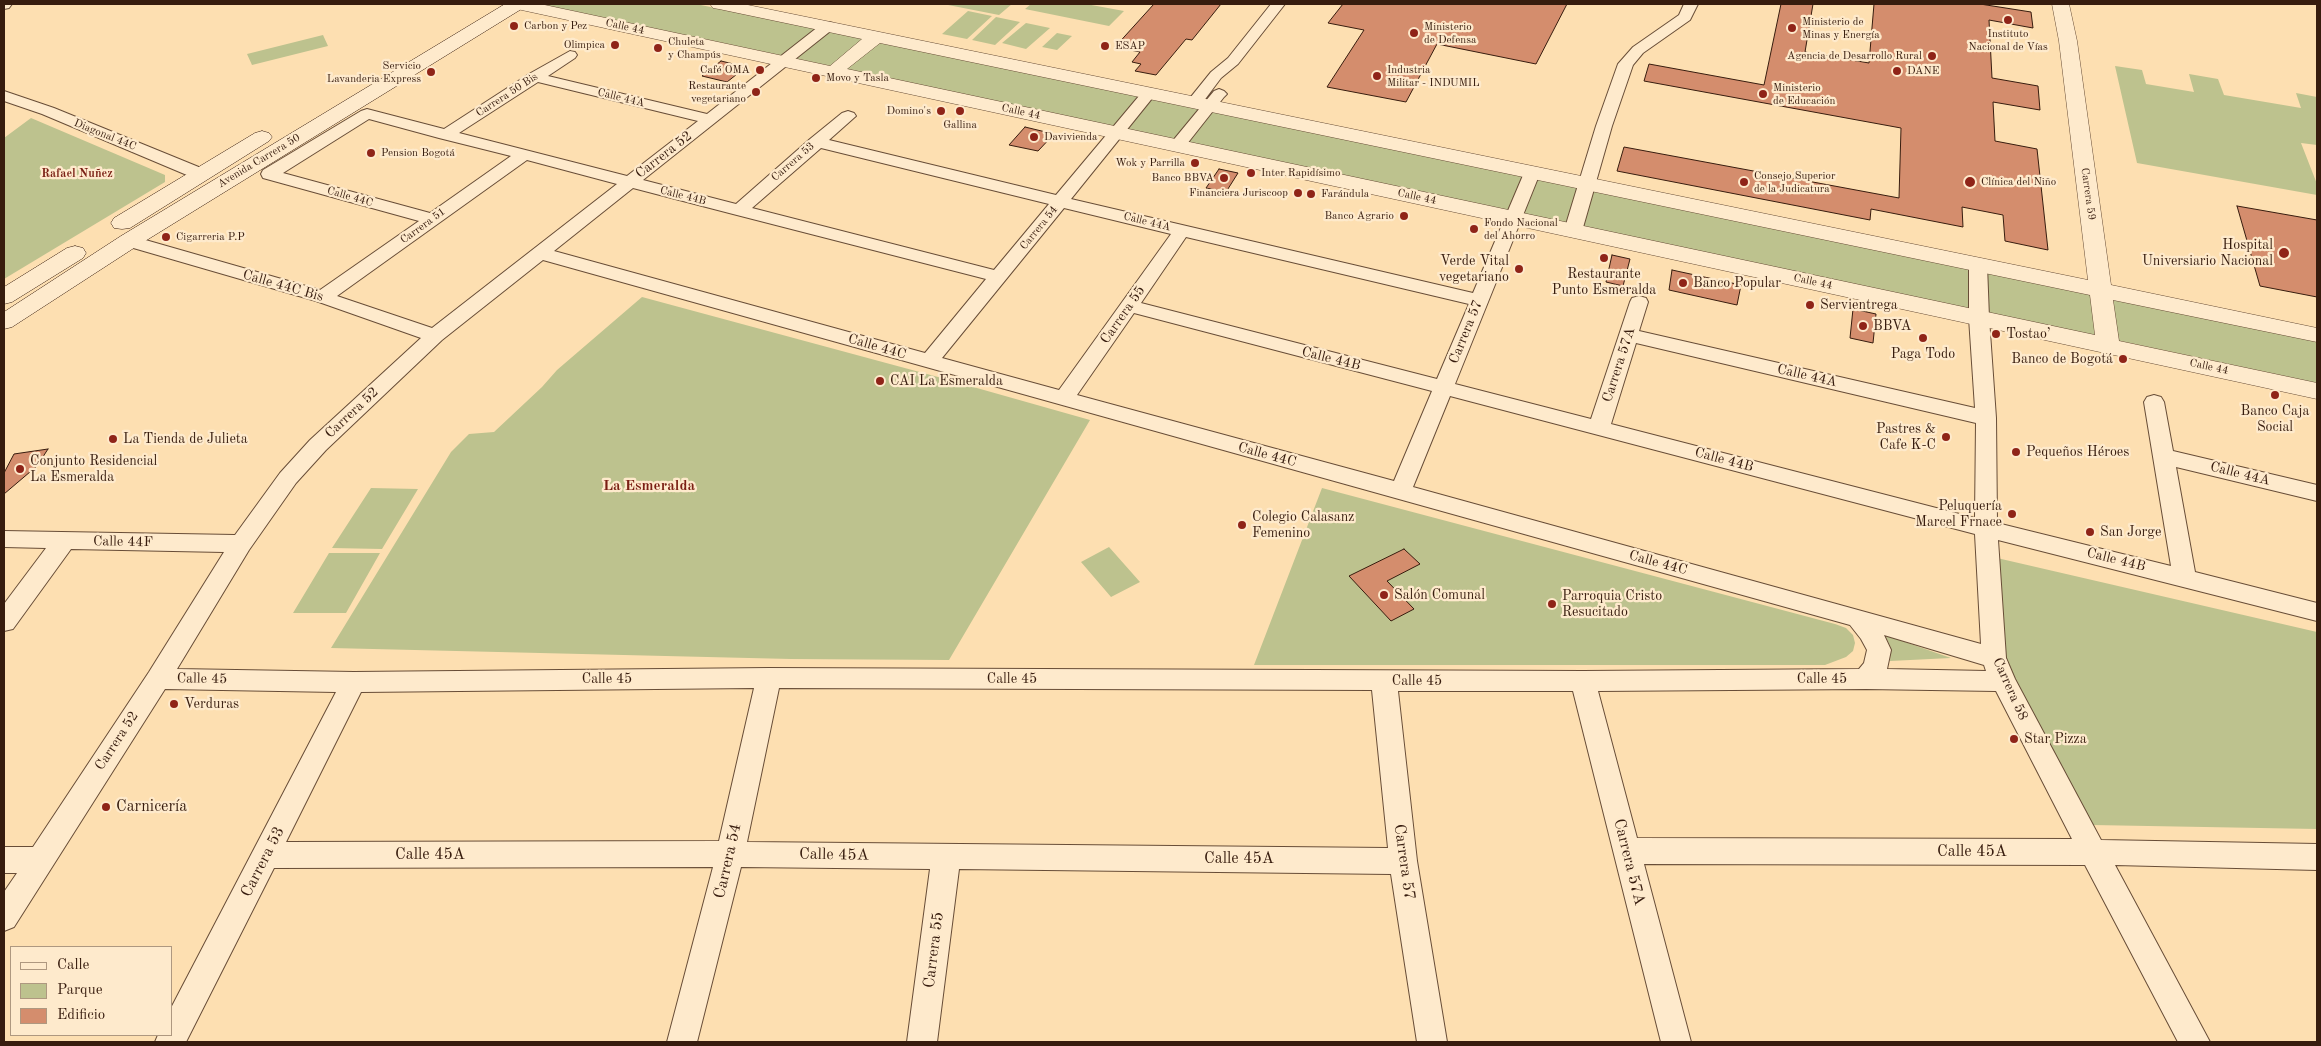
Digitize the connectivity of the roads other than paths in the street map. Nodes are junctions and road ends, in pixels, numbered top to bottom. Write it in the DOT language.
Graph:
graph roads {
  1 [pos="487,4"];
  2 [pos="517,4"];
  3 [pos="719,4"];
  4 [pos="1278,4"];
  5 [pos="1690,4"];
  6 [pos="2061,4"];
  7 [pos="2081,22"];
  8 [pos="828,26"];
  9 [pos="877,36"];
  10 [pos="2068,41"];
  11 [pos="570,55"];
  12 [pos="782,61"];
  13 [pos="833,72"];
  14 [pos="534,77"];
  15 [pos="352,84"];
  16 [pos="1148,93"];
  17 [pos="6,96"];
  18 [pos="1201,104"];
  19 [pos="367,114"];
  20 [pos="848,116"];
  21 [pos="708,120"];
  22 [pos="276,129"];
  23 [pos="1117,133"];
  24 [pos="445,135"];
  25 [pos="816,142"];
  26 [pos="1176,146"];
  27 [pos="523,155"];
  28 [pos="1532,172"];
  29 [pos="200,174"];
  30 [pos="269,174"];
  31 [pos="629,182"];
  32 [pos="1587,184"];
  33 [pos="1061,202"];
  34 [pos="740,210"];
  35 [pos="1514,218"];
  36 [pos="431,219"];
  37 [pos="1182,231"];
  38 [pos="1573,231"];
  39 [pos="129,241"];
  40 [pos="540,253"];
  41 [pos="1978,264"];
  42 [pos="999,277"];
  43 [pos="2101,290"];
  44 [pos="4,297"];
  45 [pos="323,297"];
  46 [pos="1478,300"];
  47 [pos="1639,302"];
  48 [pos="1130,306"];
  49 [pos="1979,318"];
  50 [pos="4,322"];
  51 [pos="1629,335"];
  52 [pos="2317,335"];
  53 [pos="435,336"];
  54 [pos="2108,346"];
  55 [pos="929,361"];
  56 [pos="1444,387"];
  57 [pos="2317,391"];
  58 [pos="1063,399"];
  59 [pos="2154,402"];
  60 [pos="1986,418"];
  61 [pos="1600,428"];
  62 [pos="2163,456"];
  63 [pos="1400,492"];
  64 [pos="2317,493"];
  65 [pos="1986,529"];
  66 [pos="4,539"];
  67 [pos="65,540"];
  68 [pos="241,544"];
  69 [pos="2184,577"];
  70 [pos="2317,612"];
  71 [pos="1858,618"];
  72 [pos="4,622"];
  73 [pos="1994,658"];
  74 [pos="768,678"];
  75 [pos="158,679"];
  76 [pos="1866,679"];
  77 [pos="1384,681"];
  78 [pos="1584,681"];
  79 [pos="2003,681"];
  80 [pos="354,682"];
  81 [pos="1627,852"];
  82 [pos="2092,852"];
  83 [pos="730,854"];
  84 [pos="266,855"];
  85 [pos="946,857"];
  86 [pos="4,860"];
  87 [pos="40,860"];
  88 [pos="2315,860"];
  89 [pos="1403,861"];
  90 [pos="4,917"];
  91 [pos="170,1042"];
  92 [pos="682,1042"];
  93 [pos="922,1042"];
  94 [pos="1432,1042"];
  95 [pos="1676,1042"];
  96 [pos="2195,1042"];
  1 -- 15 [label="street"];
  2 -- 12 [label="street, Calle 44"];
  2 -- 39 [label="street, Avenida Carrera 50"];
  3 -- 8 [label="street"];
  4 -- 18 [label="street"];
  5 -- 32 [label="street"];
  6 -- 10 [label="street, Carrera 59"];
  7 -- 10 [label="street"];
  8 -- 9 [label="street"];
  8 -- 12 [label="street, Carrera 52"];
  9 -- 13 [label="street"];
  9 -- 16 [label="street"];
  10 -- 43 [label="street, Carrera 59"];
  11 -- 14 [label="street, Carrera 50 Bis"];
  12 -- 13 [label="street, Calle 44"];
  12 -- 21 [label="street, Carrera 52"];
  13 -- 23 [label="street, Calle 44"];
  14 -- 21 [label="street, Calle 44A"];
  14 -- 24 [label="street, Carrera 50 Bis"];
  16 -- 18 [label="street"];
  16 -- 23 [label="street, Carrera 54"];
  17 -- 29 [label="street, Diagonal 44C"];
  18 -- 26 [label="street"];
  18 -- 28 [label="street"];
  19 -- 24 [label="street, Calle 44B"];
  19 -- 30 [label="street, Avenida Carrera 50"];
  20 -- 25 [label="street, Carrera 53"];
  21 -- 31 [label="street, Carrera 52"];
  22 -- 29 [label="street, Avenida Carrera 50"];
  23 -- 26 [label="street, Calle 44"];
  23 -- 33 [label="street, Carrera 54"];
  24 -- 27 [label="street, Calle 44B"];
  25 -- 33 [label="street, Calle 44A"];
  25 -- 34 [label="street, Carrera 53"];
  26 -- 35 [label="street, Calle 44"];
  27 -- 31 [label="street, Calle 44B"];
  27 -- 36 [label="street, Carrera 51"];
  28 -- 32 [label="street"];
  28 -- 35 [label="street, Carrera 57"];
  29 -- 44 [label="street, Avenida Carrera 50"];
  30 -- 36 [label="street, Calle 44C"];
  31 -- 34 [label="street, Calle 44B"];
  31 -- 40 [label="street, Carrera 52"];
  32 -- 38 [label="street"];
  32 -- 41 [label="street"];
  33 -- 37 [label="street, Calle 44A"];
  33 -- 42 [label="street, Carrera 54"];
  34 -- 42 [label="street, Calle 44B"];
  35 -- 38 [label="street, Calle 44"];
  35 -- 46 [label="street, Carrera 57"];
  36 -- 45 [label="street, Carrera 51"];
  37 -- 46 [label="street, Calle 44A"];
  37 -- 48 [label="street, Carrera 55"];
  38 -- 49 [label="street, Calle 44"];
  39 -- 45 [label="street, Calle 44C Bis"];
  39 -- 50 [label="street, Avenida Carrera 50"];
  40 -- 53 [label="street, Carrera 52"];
  40 -- 55 [label="street, Calle 44C"];
  41 -- 43 [label="street"];
  41 -- 49 [label="street, Carrera 58"];
  42 -- 55 [label="street, Carrera 54"];
  43 -- 52 [label="street"];
  43 -- 54 [label="street, Carrera 59"];
  45 -- 53 [label="street, Calle 44C Bis"];
  46 -- 56 [label="street, Carrera 57"];
  47 -- 51 [label="street, Carrera 57A"];
  48 -- 56 [label="street, Calle 44B"];
  48 -- 58 [label="street, Carrera 55"];
  49 -- 54 [label="street, Calle 44"];
  49 -- 60 [label="street, Carrera 58"];
  51 -- 60 [label="street, Calle 44A"];
  51 -- 61 [label="street, Carrera 57A"];
  53 -- 68 [label="street, Carrera 52"];
  54 -- 57 [label="street, Calle 44"];
  55 -- 58 [label="street, Calle 44C"];
  56 -- 61 [label="street, Calle 44B"];
  56 -- 63 [label="street, Carrera 57"];
  58 -- 63 [label="street, Calle 44C"];
  59 -- 62 [label="street"];
  60 -- 65 [label="street, Carrera 58"];
  61 -- 65 [label="street, Calle 44B"];
  62 -- 64 [label="street, Calle 44A"];
  62 -- 69 [label="street"];
  63 -- 71 [label="street, Calle 44C"];
  65 -- 69 [label="street, Calle 44B"];
  65 -- 73 [label="street, Carrera 58"];
  66 -- 67 [label="street, Calle 44F"];
  67 -- 68 [label="street, Calle 44F"];
  67 -- 72 [label="street"];
  68 -- 75 [label="street, Carrera 52"];
  69 -- 70 [label="street, Calle 44B"];
  71 -- 73 [label="street, Calle 44C"];
  71 -- 76 [label="street, Calle 45"];
  73 -- 79 [label="street, Carrera 58"];
  74 -- 77 [label="street, Calle 45"];
  74 -- 80 [label="street, Calle 45"];
  74 -- 83 [label="street, Carrera 54"];
  75 -- 80 [label="street, Calle 45"];
  75 -- 87 [label="street, Carrera 52"];
  76 -- 78 [label="street, Calle 45"];
  76 -- 79 [label="street, Calle 45"];
  77 -- 78 [label="street, Calle 45"];
  77 -- 89 [label="street, Carrera 57"];
  78 -- 81 [label="street, Carrera 57A"];
  79 -- 82 [label="street, Carrera 58"];
  80 -- 84 [label="street, Carrera 53"];
  81 -- 82 [label="street, Calle 45A"];
  81 -- 95 [label="street, Carrera 57A"];
  82 -- 88 [label="street, Calle 45A"];
  82 -- 96 [label="street, Carrera 58"];
  83 -- 84 [label="street, Calle 45A"];
  83 -- 85 [label="street, Calle 45A"];
  83 -- 92 [label="street, Carrera 54"];
  84 -- 91 [label="street, Carrera 53"];
  85 -- 89 [label="street, Calle 45A"];
  85 -- 93 [label="street, Carrera 55"];
  86 -- 87 [label="street"];
  87 -- 90 [label="street, Carrera 52"];
  89 -- 94 [label="street, Carrera 57"];
}
